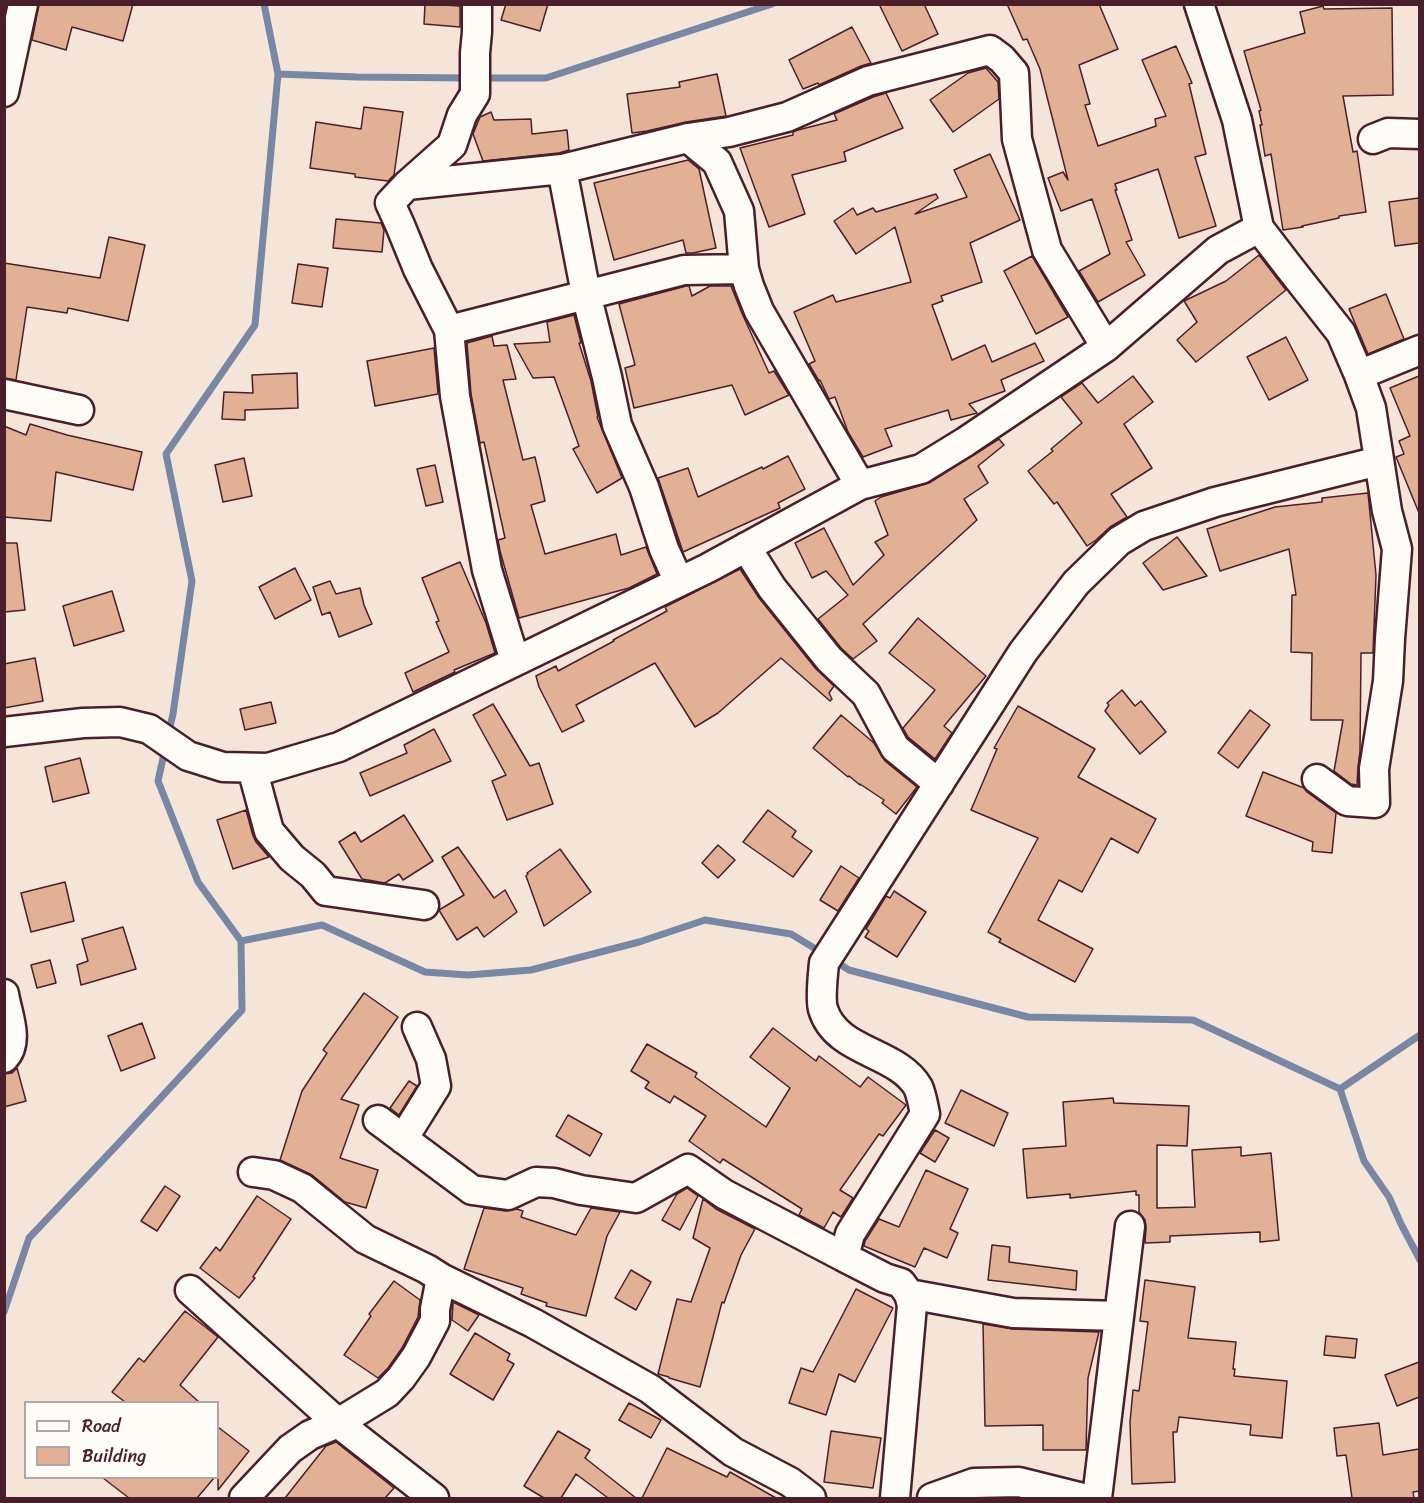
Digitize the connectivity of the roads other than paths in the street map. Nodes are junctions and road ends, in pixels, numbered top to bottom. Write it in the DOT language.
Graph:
graph roads {
  1 [pos="23,4"];
  2 [pos="477,4"];
  3 [pos="1199,4"];
  4 [pos="4,92"];
  5 [pos="729,132"];
  6 [pos="1419,134"];
  7 [pos="688,138"];
  8 [pos="1373,139"];
  9 [pos="717,162"];
  10 [pos="562,169"];
  11 [pos="407,185"];
  12 [pos="1259,228"];
  13 [pos="744,268"];
  14 [pos="586,294"];
  15 [pos="449,330"];
  16 [pos="1106,347"];
  17 [pos="1419,350"];
  18 [pos="1359,375"];
  19 [pos="4,393"];
  20 [pos="79,410"];
  21 [pos="1379,461"];
  22 [pos="860,485"];
  23 [pos="746,547"];
  24 [pos="1408,548"];
  25 [pos="680,582"];
  26 [pos="515,661"];
  27 [pos="4,732"];
  28 [pos="252,768"];
  29 [pos="1317,779"];
  30 [pos="939,784"];
  31 [pos="424,905"];
  32 [pos="4,994"];
  33 [pos="417,1028"];
  34 [pos="4,1058"];
  35 [pos="378,1120"];
  36 [pos="403,1139"];
  37 [pos="253,1172"];
  38 [pos="1130,1226"];
  39 [pos="844,1257"];
  40 [pos="441,1278"];
  41 [pos="190,1290"];
  42 [pos="909,1294"];
  43 [pos="1119,1316"];
  44 [pos="338,1423"];
  45 [pos="244,1498"];
  46 [pos="434,1498"];
  47 [pos="812,1498"];
  48 [pos="895,1498"];
  49 [pos="932,1498"];
  50 [pos="1083,1498"];
  51 [pos="1097,1498"];
  1 -- 4 [label="street"];
  2 -- 11 [label="street"];
  3 -- 12 [label="street"];
  5 -- 7 [label="street"];
  5 -- 9 [label="street"];
  5 -- 16 [label="street"];
  6 -- 8 [label="street"];
  7 -- 9 [label="street"];
  7 -- 10 [label="street"];
  9 -- 13 [label="street"];
  10 -- 11 [label="street"];
  10 -- 14 [label="street"];
  11 -- 15 [label="street"];
  12 -- 16 [label="street"];
  12 -- 18 [label="street"];
  13 -- 14 [label="street"];
  13 -- 22 [label="street"];
  14 -- 15 [label="street"];
  14 -- 25 [label="street"];
  15 -- 26 [label="street"];
  16 -- 22 [label="street"];
  17 -- 18 [label="street"];
  18 -- 21 [label="street"];
  19 -- 20 [label="street"];
  21 -- 24 [label="street"];
  21 -- 30 [label="street"];
  22 -- 23 [label="street"];
  23 -- 25 [label="street"];
  23 -- 30 [label="street"];
  24 -- 29 [label="street"];
  25 -- 26 [label="street"];
  26 -- 28 [label="street"];
  27 -- 28 [label="street"];
  28 -- 31 [label="street"];
  30 -- 39 [label="street"];
  32 -- 34 [label="street"];
  33 -- 36 [label="street"];
  35 -- 36 [label="street"];
  36 -- 39 [label="street"];
  37 -- 40 [label="street"];
  38 -- 43 [label="street"];
  39 -- 42 [label="street"];
  40 -- 44 [label="street"];
  40 -- 47 [label="street"];
  41 -- 44 [label="street"];
  42 -- 43 [label="street"];
  42 -- 48 [label="street"];
  43 -- 51 [label="street"];
  44 -- 45 [label="street"];
  44 -- 46 [label="street"];
  49 -- 50 [label="street"];
}
